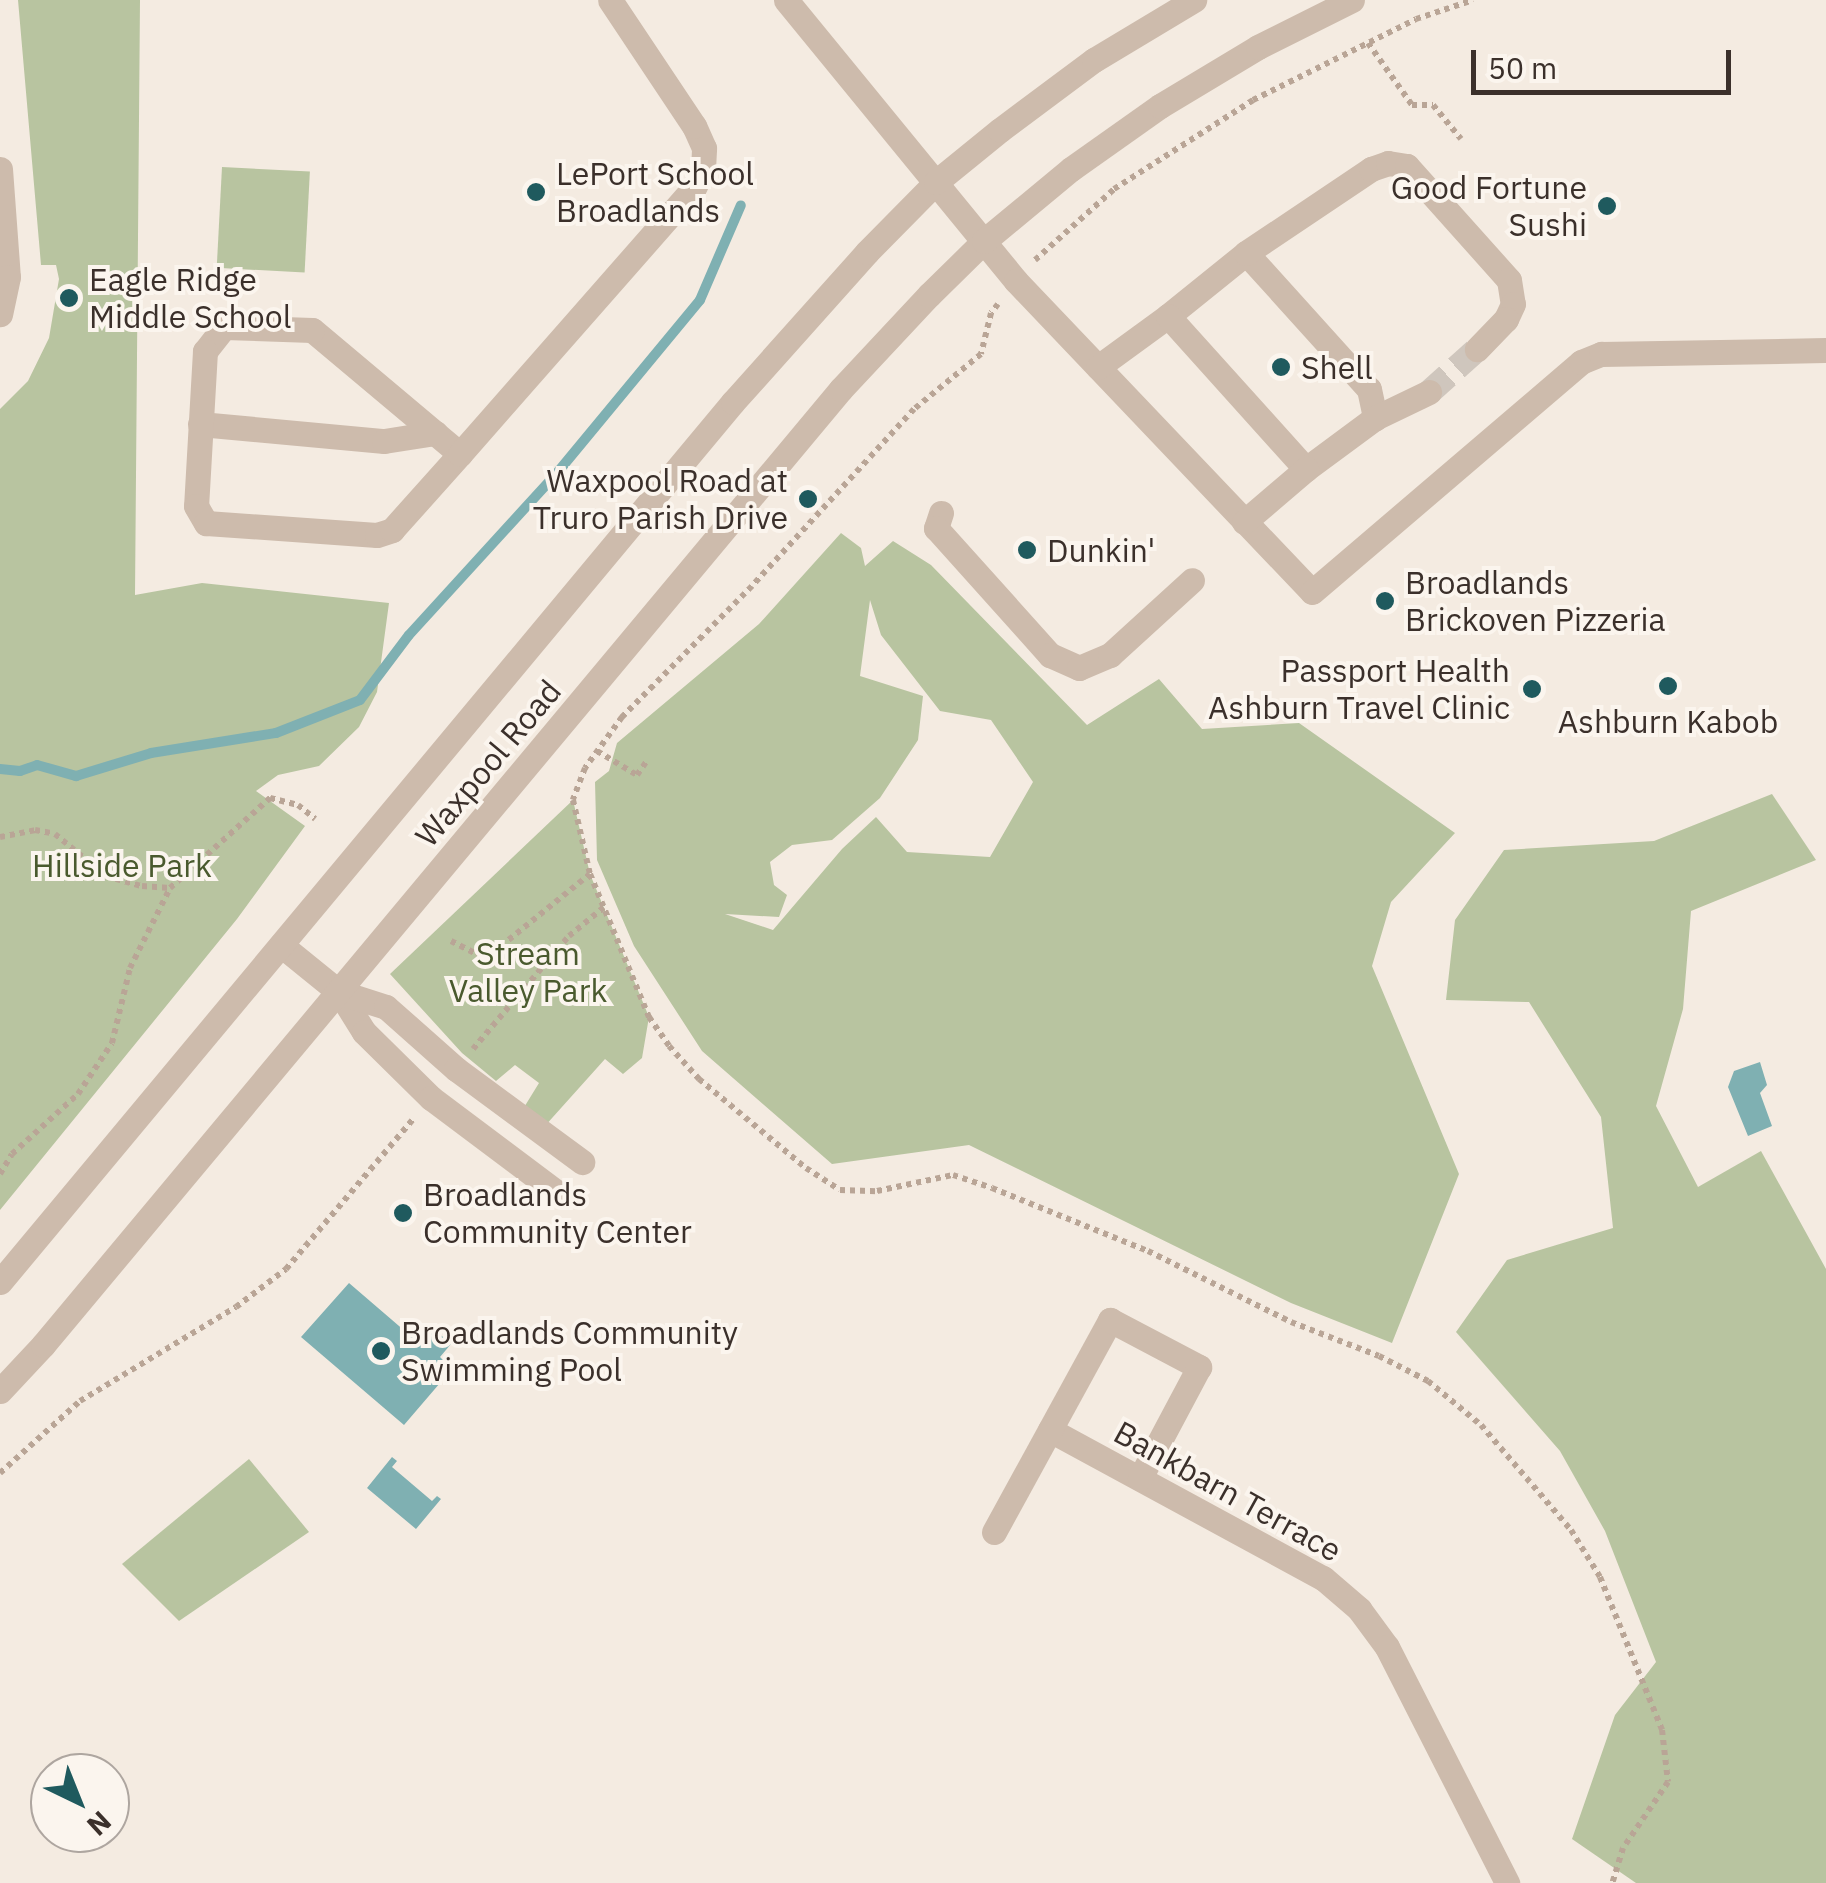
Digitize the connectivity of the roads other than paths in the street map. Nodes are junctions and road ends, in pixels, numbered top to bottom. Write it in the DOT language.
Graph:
graph roads {
  1 [pos="610,0"];
  2 [pos="786,0"];
  3 [pos="1194,0"];
  4 [pos="1352,0"];
  5 [pos="0,169"];
  6 [pos="936,182"];
  7 [pos="984,241"];
  8 [pos="1246,252"];
  9 [pos="0,314"];
  10 [pos="1168,316"];
  11 [pos="1477,349"];
  12 [pos="1826,350"];
  13 [pos="1098,367"];
  14 [pos="1429,392"];
  15 [pos="1375,418"];
  16 [pos="200,424"];
  17 [pos="436,433"];
  18 [pos="460,454"];
  19 [pos="1306,469"];
  20 [pos="941,513"];
  21 [pos="1244,522"];
  22 [pos="1192,580"];
  23 [pos="281,945"];
  24 [pos="339,992"];
  25 [pos="502,1103"];
  26 [pos="478,1133"];
  27 [pos="582,1162"];
  28 [pos="555,1191"];
  29 [pos="0,1282"];
  30 [pos="0,1391"];
  31 [pos="1050,1430"];
  32 [pos="1140,1478"];
  33 [pos="994,1532"];
  34 [pos="1507,1883"];
  1 -- 18 [label="street"];
  2 -- 6 [label="street"];
  3 -- 6 [label="street, Waxpool Road"];
  4 -- 7 [label="street, Waxpool Road"];
  5 -- 9 [label="street"];
  6 -- 7 [label="street"];
  6 -- 23 [label="street, Waxpool Road"];
  7 -- 13 [label="street"];
  7 -- 24 [label="street, Waxpool Road"];
  8 -- 10 [label="street"];
  8 -- 11 [label="street"];
  8 -- 15 [label="street"];
  10 -- 13 [label="street"];
  10 -- 19 [label="street"];
  12 -- 21 [label="street"];
  13 -- 21 [label="street"];
  14 -- 15 [label="street"];
  15 -- 19 [label="street"];
  16 -- 17 [label="street"];
  16 -- 17 [label="street"];
  16 -- 18 [label="street"];
  17 -- 18 [label="street"];
  19 -- 21 [label="street"];
  20 -- 22 [label="street"];
  23 -- 24 [label="street"];
  23 -- 29 [label="street, Waxpool Road"];
  24 -- 25 [label="street"];
  24 -- 26 [label="street"];
  24 -- 30 [label="street, Waxpool Road"];
  25 -- 26 [label="street"];
  25 -- 27 [label="street"];
  26 -- 28 [label="street"];
  31 -- 32 [label="street, Bankbarn Terrace"];
  31 -- 32 [label="street"];
  31 -- 33 [label="street"];
  32 -- 34 [label="street, Bankbarn Terrace"];
}
